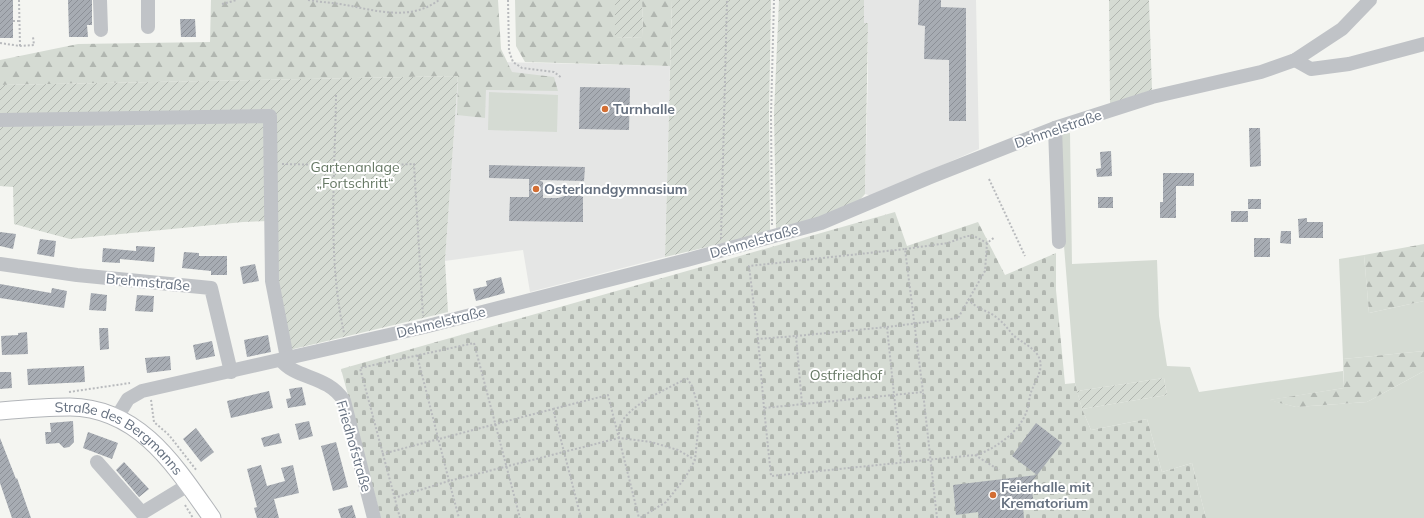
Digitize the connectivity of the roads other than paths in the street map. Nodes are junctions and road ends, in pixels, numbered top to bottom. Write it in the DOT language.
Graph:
graph roads {
  1 [pos="100,0"];
  2 [pos="148,0"];
  3 [pos="1370,0"];
  4 [pos="148,27"];
  5 [pos="101,30"];
  6 [pos="1424,44"];
  7 [pos="1295,60"];
  8 [pos="0,120"];
  9 [pos="1055,128"];
  10 [pos="1059,242"];
  11 [pos="0,264"];
  12 [pos="284,359"];
  13 [pos="231,372"];
  14 [pos="0,411"];
  15 [pos="116,417"];
  16 [pos="97,462"];
  17 [pos="188,484"];
  18 [pos="143,515"];
  19 [pos="212,518"];
  20 [pos="374,518"];
  1 -- 5 [label="street"];
  2 -- 4 [label="street"];
  3 -- 7 [label="street, Dehmelstraße"];
  6 -- 7 [label="street"];
  7 -- 9 [label="street, Dehmelstraße"];
  8 -- 12 [label="street"];
  9 -- 10 [label="street"];
  9 -- 12 [label="street, Dehmelstraße"];
  11 -- 13 [label="street, Brehmstraße"];
  12 -- 13 [label="street, Dehmelstraße"];
  12 -- 20 [label="street, Friedhofstraße"];
  13 -- 15 [label="street, Dehmelstraße"];
  14 -- 15 [label="main road, Straße des Bergmanns"];
  15 -- 17 [label="main road, Straße des Bergmanns"];
  16 -- 18 [label="street"];
  17 -- 18 [label="street"];
  17 -- 19 [label="main road, Straße des Bergmanns"];
}
